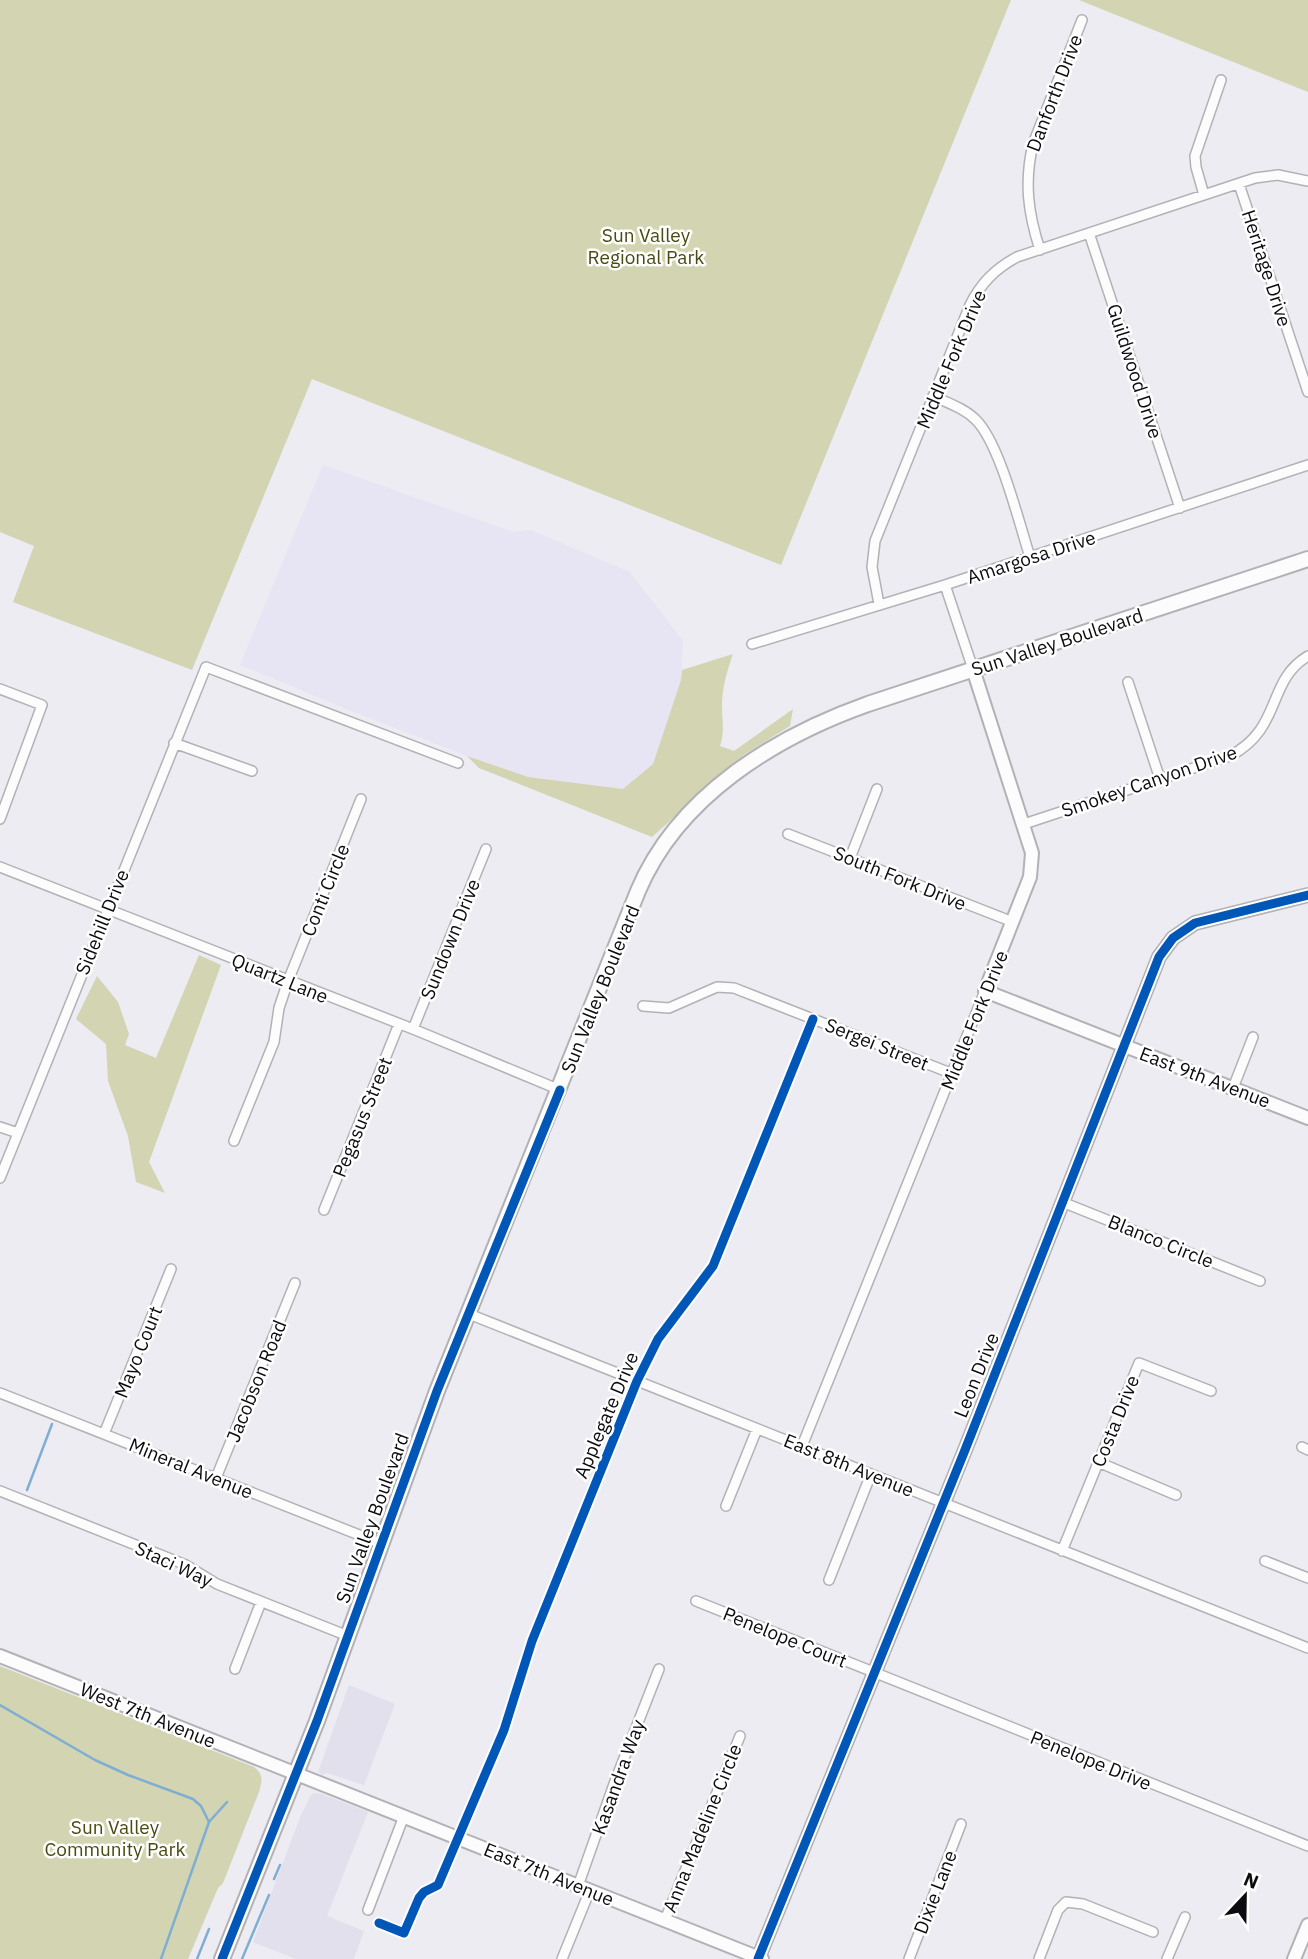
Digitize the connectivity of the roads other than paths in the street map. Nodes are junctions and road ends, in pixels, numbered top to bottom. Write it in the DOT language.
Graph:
graph roads {
  1 [pos="1082,20"];
  2 [pos="1221,79"];
  3 [pos="1308,181"];
  4 [pos="1239,184"];
  5 [pos="1204,195"];
  6 [pos="1089,233"];
  7 [pos="1040,250"];
  8 [pos="1308,392"];
  9 [pos="933,396"];
  10 [pos="1308,466"];
  11 [pos="1180,508"];
  12 [pos="1030,557"];
  13 [pos="1308,559"];
  14 [pos="945,585"];
  15 [pos="879,604"];
  16 [pos="752,644"];
  17 [pos="1308,656"];
  18 [pos="973,669"];
  19 [pos="1128,682"];
  20 [pos="0,689"];
  21 [pos="174,743"];
  22 [pos="458,763"];
  23 [pos="252,771"];
  24 [pos="1160,779"];
  25 [pos="877,789"];
  26 [pos="361,799"];
  27 [pos="0,819"];
  28 [pos="1024,824"];
  29 [pos="788,834"];
  30 [pos="486,849"];
  31 [pos="850,858"];
  32 [pos="0,867"];
  33 [pos="1308,895"];
  34 [pos="108,908"];
  35 [pos="1013,922"];
  36 [pos="288,982"];
  37 [pos="985,991"];
  38 [pos="643,1006"];
  39 [pos="813,1019"];
  40 [pos="399,1024"];
  41 [pos="413,1029"];
  42 [pos="1253,1038"];
  43 [pos="1124,1046"];
  44 [pos="953,1074"];
  45 [pos="1233,1088"];
  46 [pos="560,1090"];
  47 [pos="1308,1118"];
  48 [pos="0,1127"];
  49 [pos="18,1133"];
  50 [pos="234,1141"];
  51 [pos="0,1178"];
  52 [pos="1062,1202"];
  53 [pos="324,1210"];
  54 [pos="171,1269"];
  55 [pos="1261,1281"];
  56 [pos="295,1283"];
  57 [pos="469,1314"];
  58 [pos="637,1381"];
  59 [pos="1211,1391"];
  60 [pos="0,1393"];
  61 [pos="757,1429"];
  62 [pos="104,1434"];
  63 [pos="802,1446"];
  64 [pos="1098,1462"];
  65 [pos="871,1474"];
  66 [pos="216,1478"];
  67 [pos="0,1491"];
  68 [pos="1176,1495"];
  69 [pos="943,1503"];
  70 [pos="726,1506"];
  71 [pos="382,1544"];
  72 [pos="1062,1551"];
  73 [pos="1265,1561"];
  74 [pos="1308,1578"];
  75 [pos="829,1580"];
  76 [pos="696,1601"];
  77 [pos="261,1602"];
  78 [pos="348,1636"];
  79 [pos="1308,1648"];
  80 [pos="0,1656"];
  81 [pos="235,1669"];
  82 [pos="659,1669"];
  83 [pos="874,1674"];
  84 [pos="740,1736"];
  85 [pos="297,1774"];
  86 [pos="404,1816"];
  87 [pos="961,1824"];
  88 [pos="460,1839"];
  89 [pos="1308,1846"];
  90 [pos="584,1888"];
  91 [pos="368,1910"];
  92 [pos="1185,1917"];
  93 [pos="664,1920"];
  94 [pos="379,1923"];
  95 [pos="1308,1925"];
  96 [pos="1153,1932"];
  97 [pos="564,1958"];
  98 [pos="222,1959"];
  99 [pos="760,1959"];
  100 [pos="909,1959"];
  101 [pos="1039,1959"];
  102 [pos="1167,1959"];
  103 [pos="1294,1959"];
  1 -- 7 [label="street, Danforth Drive"];
  2 -- 5 [label="street"];
  3 -- 4 [label="street, Middle Fork Drive"];
  4 -- 5 [label="street, Middle Fork Drive"];
  4 -- 8 [label="street, Heritage Drive"];
  5 -- 6 [label="street, Middle Fork Drive"];
  6 -- 7 [label="street, Middle Fork Drive"];
  6 -- 11 [label="street, Guildwood Drive"];
  7 -- 9 [label="street, Middle Fork Drive"];
  9 -- 12 [label="street"];
  9 -- 15 [label="street, Middle Fork Drive"];
  10 -- 11 [label="street, Amargosa Drive"];
  11 -- 12 [label="street, Amargosa Drive"];
  12 -- 14 [label="street, Amargosa Drive"];
  13 -- 18 [label="main road, Sun Valley Boulevard"];
  14 -- 15 [label="street, Amargosa Drive"];
  14 -- 18 [label="street, Middle Fork Drive"];
  15 -- 16 [label="street, Amargosa Drive"];
  17 -- 24 [label="street, Smokey Canyon Drive"];
  18 -- 28 [label="street, Middle Fork Drive"];
  18 -- 46 [label="main road, Sun Valley Boulevard"];
  19 -- 24 [label="street"];
  20 -- 27 [label="street"];
  21 -- 22 [label="street, Sidehill Drive"];
  21 -- 23 [label="street"];
  21 -- 34 [label="street, Sidehill Drive"];
  24 -- 28 [label="street, Smokey Canyon Drive"];
  25 -- 31 [label="street"];
  26 -- 36 [label="street, Conti Circle"];
  28 -- 35 [label="street, Middle Fork Drive"];
  29 -- 31 [label="street, South Fork Drive"];
  30 -- 41 [label="street, Sundown Drive"];
  31 -- 35 [label="street, South Fork Drive"];
  32 -- 34 [label="street, Quartz Lane"];
  33 -- 43 [label="street, Leon Drive"];
  34 -- 36 [label="street, Quartz Lane"];
  34 -- 49 [label="street, Sidehill Drive"];
  35 -- 37 [label="street, Middle Fork Drive"];
  36 -- 40 [label="street, Quartz Lane"];
  36 -- 50 [label="street, Conti Circle"];
  37 -- 43 [label="street, East 9th Avenue"];
  37 -- 44 [label="street, Middle Fork Drive"];
  38 -- 39 [label="street, Sergei Street"];
  39 -- 44 [label="street, Sergei Street"];
  39 -- 58 [label="street, Applegate Drive"];
  40 -- 41 [label="street, Quartz Lane"];
  40 -- 53 [label="street, Pegasus Street"];
  41 -- 46 [label="street, Quartz Lane"];
  42 -- 45 [label="street"];
  43 -- 45 [label="street, East 9th Avenue"];
  43 -- 52 [label="street, Leon Drive"];
  44 -- 63 [label="street, Middle Fork Drive"];
  45 -- 47 [label="street, East 9th Avenue"];
  46 -- 57 [label="main road, Sun Valley Boulevard"];
  48 -- 49 [label="street"];
  49 -- 51 [label="street, Sidehill Drive"];
  52 -- 55 [label="street, Blanco Circle"];
  52 -- 69 [label="street, Leon Drive"];
  54 -- 62 [label="street, Mayo Court"];
  56 -- 66 [label="street, Jacobson Road"];
  57 -- 58 [label="street, East 8th Avenue"];
  57 -- 71 [label="main road, Sun Valley Boulevard"];
  58 -- 61 [label="street, East 8th Avenue"];
  58 -- 88 [label="street, Applegate Drive"];
  59 -- 64 [label="street, Costa Drive"];
  60 -- 62 [label="street, Mineral Avenue"];
  61 -- 63 [label="street, East 8th Avenue"];
  61 -- 70 [label="street"];
  62 -- 66 [label="street, Mineral Avenue"];
  63 -- 65 [label="street, East 8th Avenue"];
  64 -- 68 [label="street"];
  64 -- 72 [label="street, Costa Drive"];
  65 -- 69 [label="street, East 8th Avenue"];
  65 -- 75 [label="street"];
  66 -- 71 [label="street, Mineral Avenue"];
  67 -- 77 [label="street, Staci Way"];
  69 -- 72 [label="street, East 8th Avenue"];
  69 -- 83 [label="street, Leon Drive"];
  71 -- 78 [label="main road, Sun Valley Boulevard"];
  72 -- 79 [label="street, East 8th Avenue"];
  73 -- 74 [label="street"];
  76 -- 83 [label="street, Penelope Court"];
  77 -- 78 [label="street, Staci Way"];
  77 -- 81 [label="street"];
  78 -- 85 [label="main road, Sun Valley Boulevard"];
  80 -- 85 [label="street, West 7th Avenue"];
  82 -- 90 [label="street, Kasandra Way"];
  83 -- 89 [label="street, Penelope Drive"];
  83 -- 99 [label="street, Leon Drive"];
  84 -- 93 [label="street, Anna Madeline Circle"];
  85 -- 86 [label="street, East 7th Avenue"];
  85 -- 98 [label="main road, Sun Valley Boulevard"];
  86 -- 88 [label="street, East 7th Avenue"];
  86 -- 91 [label="street"];
  87 -- 100 [label="street, Dixie Lane"];
  88 -- 90 [label="street, East 7th Avenue"];
  88 -- 94 [label="street, Applegate Drive"];
  90 -- 93 [label="street, East 7th Avenue"];
  90 -- 97 [label="street, Kasandra Way"];
  92 -- 102 [label="street"];
  93 -- 99 [label="street, East 7th Avenue"];
  95 -- 103 [label="street"];
  96 -- 101 [label="street"];
}
